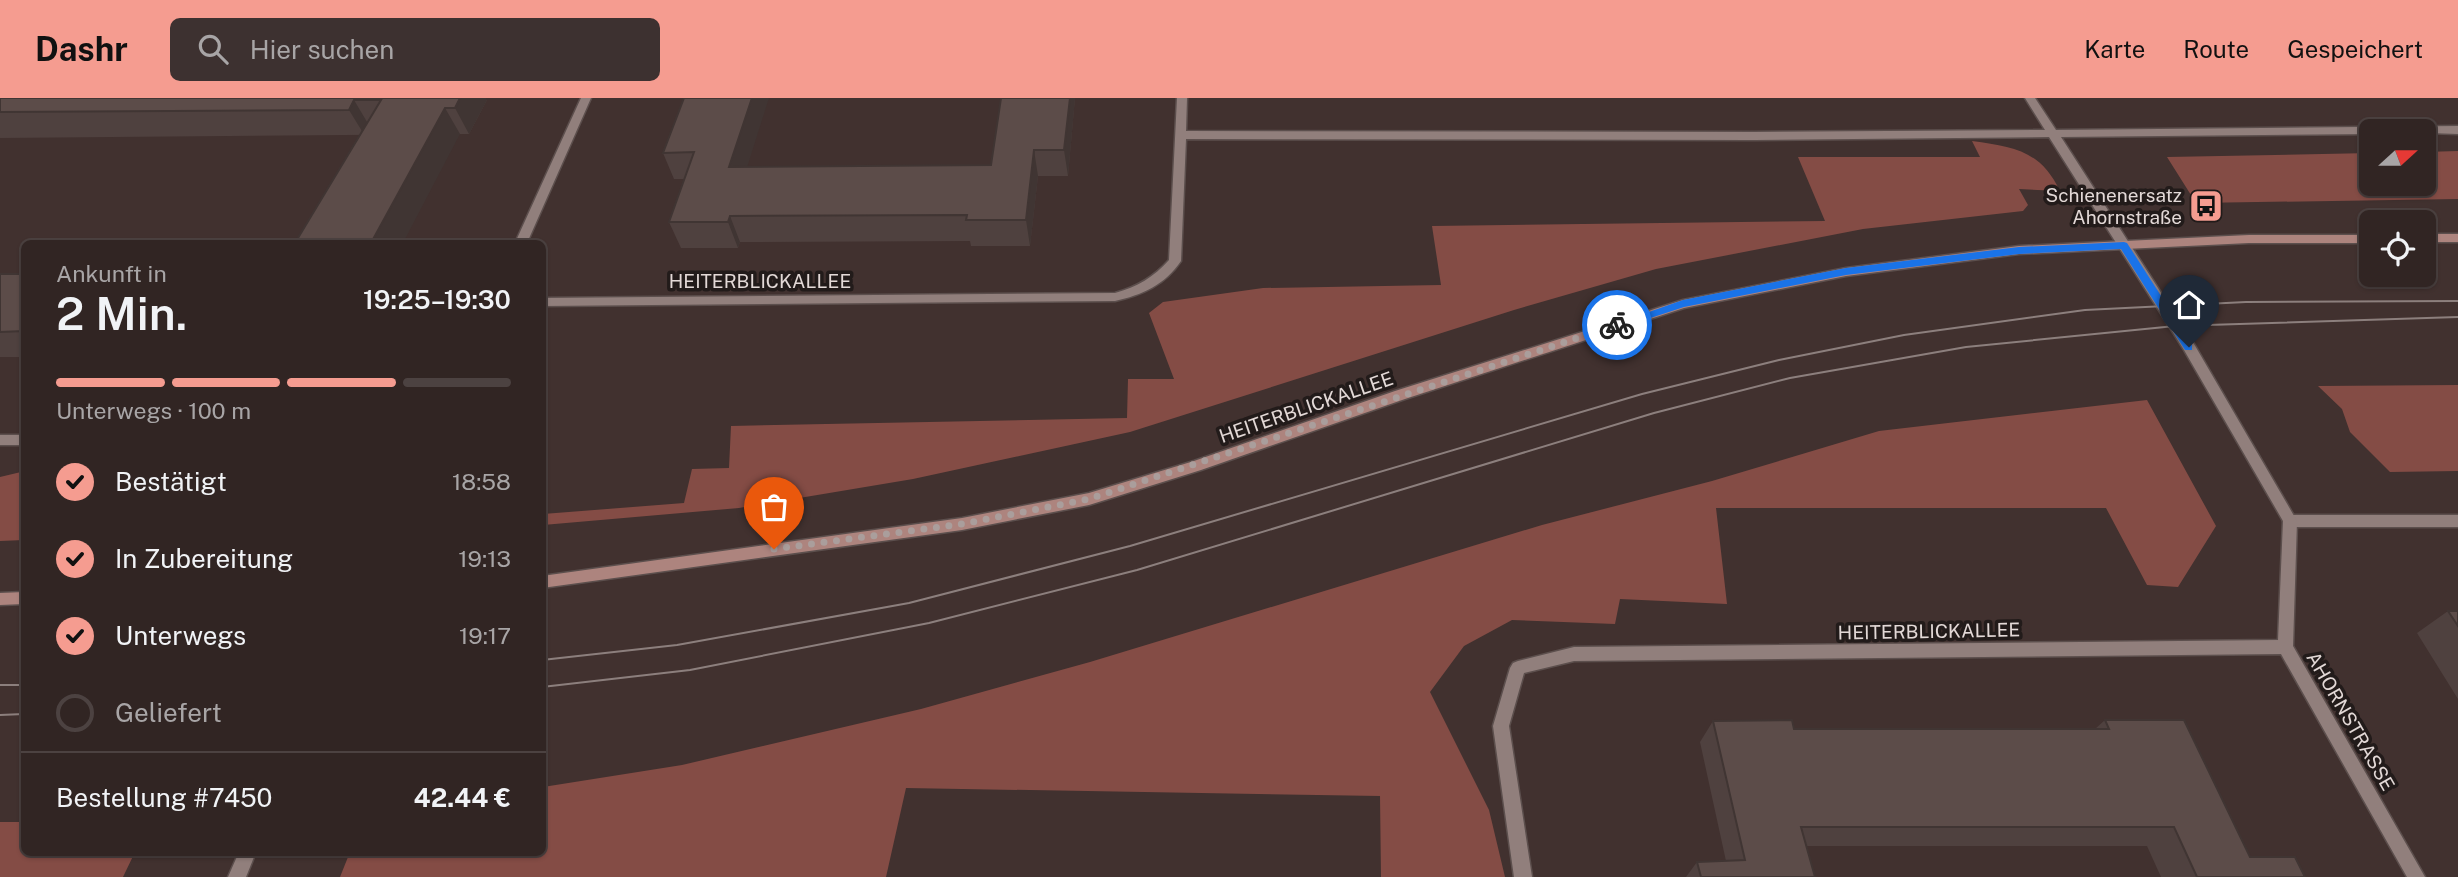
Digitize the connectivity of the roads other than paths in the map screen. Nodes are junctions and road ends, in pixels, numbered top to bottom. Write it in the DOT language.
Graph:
graph roads {
  1 [pos="586,98"];
  2 [pos="1182,98"];
  3 [pos="2030,98"];
  4 [pos="2458,130"];
  5 [pos="2050,131"];
  6 [pos="1181,135"];
  7 [pos="2458,238"];
  8 [pos="2359,239"];
  9 [pos="2436,239"];
  10 [pos="522,240"];
  11 [pos="2124,245"];
  12 [pos="546,302"];
  13 [pos="0,440"];
  14 [pos="21,440"];
  15 [pos="2290,521"];
  16 [pos="2458,521"];
  17 [pos="546,581"];
  18 [pos="21,598"];
  19 [pos="0,599"];
  20 [pos="2285,647"];
  21 [pos="246,856"];
  22 [pos="237,877"];
  23 [pos="1523,877"];
  24 [pos="2416,877"];
  1 -- 10 [label="street"];
  2 -- 6 [label="street, HEITERBLICKALLEE"];
  3 -- 5 [label="street"];
  4 -- 5 [label="street"];
  5 -- 6 [label="street"];
  5 -- 11 [label="street"];
  6 -- 12 [label="street, HEITERBLICKALLEE"];
  7 -- 9 [label="main road"];
  8 -- 11 [label="main road, HEITERBLICKALLEE"];
  11 -- 15 [label="street"];
  11 -- 17 [label="main road, HEITERBLICKALLEE"];
  13 -- 14 [label="street"];
  15 -- 16 [label="street"];
  15 -- 20 [label="street, AHORNSTRASSE"];
  18 -- 19 [label="main road"];
  20 -- 23 [label="street, HEITERBLICKALLEE"];
  20 -- 24 [label="street, AHORNSTRASSE"];
  21 -- 22 [label="street"];
}
